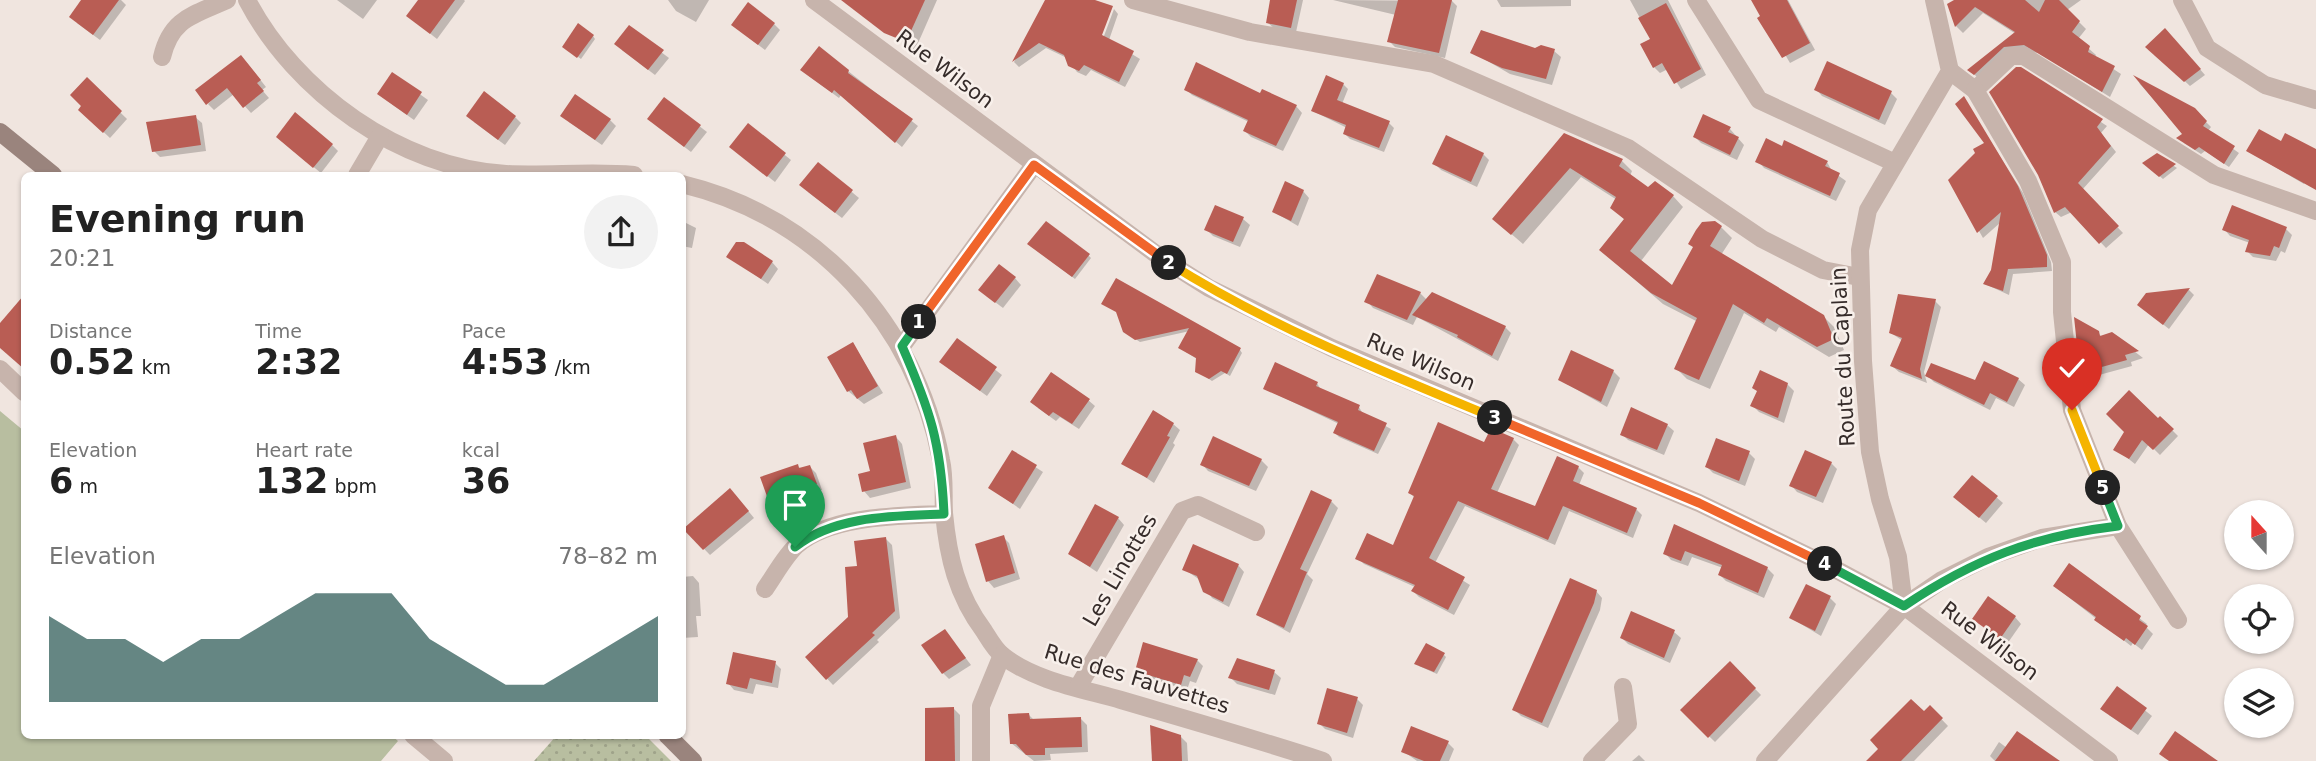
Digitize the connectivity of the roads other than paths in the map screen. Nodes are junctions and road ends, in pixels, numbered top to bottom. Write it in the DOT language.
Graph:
graph roads {
  1 [pos="227,0"];
  2 [pos="247,0"];
  3 [pos="814,0"];
  4 [pos="1133,0"];
  5 [pos="1696,0"];
  6 [pos="1934,0"];
  7 [pos="2182,0"];
  8 [pos="162,57"];
  9 [pos="1951,71"];
  10 [pos="1975,90"];
  11 [pos="2316,100"];
  12 [pos="0,132"];
  13 [pos="380,136"];
  14 [pos="1895,163"];
  15 [pos="1034,165"];
  16 [pos="48,172"];
  17 [pos="359,172"];
  18 [pos="495,172"];
  19 [pos="686,185"];
  20 [pos="2316,211"];
  21 [pos="1859,277"];
  22 [pos="902,346"];
  23 [pos="0,369"];
  24 [pos="21,389"];
  25 [pos="944,514"];
  26 [pos="2118,526"];
  27 [pos="1256,532"];
  28 [pos="765,589"];
  29 [pos="1904,606"];
  30 [pos="2178,620"];
  31 [pos="1002,656"];
  32 [pos="1078,687"];
  33 [pos="1623,687"];
  34 [pos="419,739"];
  35 [pos="671,739"];
  36 [pos="1775,757"];
  37 [pos="444,761"];
  38 [pos="693,761"];
  39 [pos="981,761"];
  40 [pos="1323,761"];
  41 [pos="1592,761"];
  42 [pos="2109,761"];
  1 -- 8 [label="street"];
  2 -- 13 [label="street"];
  3 -- 15 [label="street, Rue Wilson"];
  4 -- 21 [label="street"];
  5 -- 14 [label="street"];
  6 -- 9 [label="street"];
  7 -- 11 [label="street"];
  9 -- 10 [label="street"];
  9 -- 14 [label="street, Route du Caplain"];
  10 -- 20 [label="street"];
  10 -- 26 [label="street"];
  12 -- 16 [label="main road"];
  13 -- 17 [label="street"];
  13 -- 18 [label="street"];
  14 -- 21 [label="street, Route du Caplain"];
  15 -- 22 [label="street"];
  15 -- 29 [label="street, Rue Wilson"];
  19 -- 22 [label="street"];
  21 -- 29 [label="street, Route du Caplain"];
  22 -- 25 [label="street"];
  23 -- 24 [label="street"];
  25 -- 28 [label="street"];
  25 -- 31 [label="street"];
  26 -- 29 [label="street"];
  26 -- 30 [label="street"];
  27 -- 32 [label="street, Les Linottes"];
  29 -- 36 [label="street"];
  29 -- 42 [label="street, Rue Wilson"];
  31 -- 32 [label="street, Rue des Fauvettes"];
  31 -- 39 [label="street"];
  32 -- 40 [label="street, Rue des Fauvettes"];
  33 -- 41 [label="street"];
  34 -- 37 [label="street"];
  35 -- 38 [label="main road"];
}
